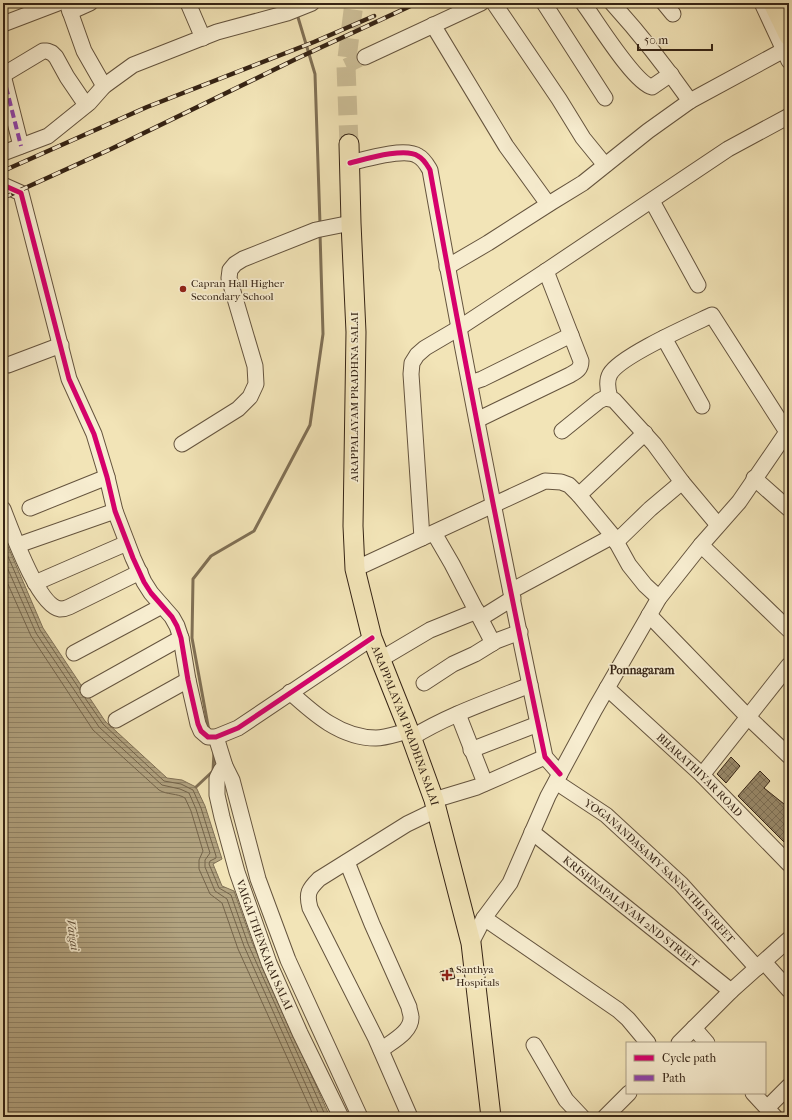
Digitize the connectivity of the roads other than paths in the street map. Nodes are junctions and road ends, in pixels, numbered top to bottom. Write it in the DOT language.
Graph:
graph roads {
  1 [pos="58,3"];
  2 [pos="90,3"];
  3 [pos="188,3"];
  4 [pos="481,3"];
  5 [pos="494,3"];
  6 [pos="544,3"];
  7 [pos="583,3"];
  8 [pos="612,3"];
  9 [pos="762,3"];
  10 [pos="773,3"];
  11 [pos="782,3"];
  12 [pos="308,5"];
  13 [pos="69,7"];
  14 [pos="789,18"];
  15 [pos="3,24"];
  16 [pos="433,25"];
  17 [pos="203,38"];
  18 [pos="787,49"];
  19 [pos="365,57"];
  20 [pos="671,74"];
  21 [pos="3,75"];
  22 [pos="104,86"];
  23 [pos="605,98"];
  24 [pos="690,101"];
  25 [pos="86,105"];
  26 [pos="789,116"];
  27 [pos="349,144"];
  28 [pos="21,146"];
  29 [pos="3,153"];
  30 [pos="350,163"];
  31 [pos="605,166"];
  32 [pos="3,185"];
  33 [pos="652,202"];
  34 [pos="548,204"];
  35 [pos="351,223"];
  36 [pos="447,267"];
  37 [pos="546,271"];
  38 [pos="698,286"];
  39 [pos="459,328"];
  40 [pos="571,335"];
  41 [pos="664,338"];
  42 [pos="61,345"];
  43 [pos="3,365"];
  44 [pos="470,383"];
  45 [pos="610,398"];
  46 [pos="702,406"];
  47 [pos="477,420"];
  48 [pos="788,430"];
  49 [pos="562,431"];
  50 [pos="645,433"];
  51 [pos="182,444"];
  52 [pos="107,478"];
  53 [pos="754,478"];
  54 [pos="682,482"];
  55 [pos="579,495"];
  56 [pos="493,505"];
  57 [pos="30,508"];
  58 [pos="3,509"];
  59 [pos="789,509"];
  60 [pos="115,511"];
  61 [pos="718,525"];
  62 [pos="428,536"];
  63 [pos="614,539"];
  64 [pos="127,543"];
  65 [pos="18,545"];
  66 [pos="701,545"];
  67 [pos="355,569"];
  68 [pos="140,572"];
  69 [pos="35,583"];
  70 [pos="512,594"];
  71 [pos="659,598"];
  72 [pos="162,606"];
  73 [pos="479,614"];
  74 [pos="649,615"];
  75 [pos="789,630"];
  76 [pos="520,632"];
  77 [pos="180,638"];
  78 [pos="372,638"];
  79 [pos="493,643"];
  80 [pos="74,653"];
  81 [pos="381,659"];
  82 [pos="789,665"];
  83 [pos="188,680"];
  84 [pos="424,683"];
  85 [pos="530,685"];
  86 [pos="607,688"];
  87 [pos="88,690"];
  88 [pos="290,692"];
  89 [pos="458,714"];
  90 [pos="748,717"];
  91 [pos="116,720"];
  92 [pos="538,724"];
  93 [pos="410,735"];
  94 [pos="212,737"];
  95 [pos="471,750"];
  96 [pos="789,756"];
  97 [pos="545,757"];
  98 [pos="225,766"];
  99 [pos="702,775"];
  100 [pos="558,778"];
  101 [pos="485,783"];
  102 [pos="434,805"];
  103 [pos="532,832"];
  104 [pos="347,862"];
  105 [pos="789,864"];
  106 [pos="484,918"];
  107 [pos="789,940"];
  108 [pos="471,943"];
  109 [pos="760,965"];
  110 [pos="789,990"];
  111 [pos="731,991"];
  112 [pos="694,1028"];
  113 [pos="647,1042"];
  114 [pos="680,1042"];
  115 [pos="706,1042"];
  116 [pos="534,1046"];
  117 [pos="381,1050"];
  118 [pos="789,1086"];
  119 [pos="628,1094"];
  120 [pos="754,1094"];
  121 [pos="771,1112"];
  122 [pos="607,1116"];
  123 [pos="341,1117"];
  124 [pos="360,1117"];
  125 [pos="410,1117"];
  126 [pos="491,1117"];
  127 [pos="582,1117"];
  1 -- 15 [label="street"];
  2 -- 13 [label="street"];
  3 -- 17 [label="street"];
  4 -- 16 [label="street"];
  5 -- 31 [label="street"];
  6 -- 23 [label="street"];
  7 -- 20 [label="street"];
  8 -- 20 [label="street"];
  9 -- 18 [label="street"];
  10 -- 18 [label="main road"];
  11 -- 14 [label="street"];
  12 -- 17 [label="street"];
  13 -- 22 [label="street"];
  16 -- 19 [label="street"];
  16 -- 34 [label="street"];
  17 -- 22 [label="street"];
  18 -- 24 [label="street"];
  20 -- 24 [label="street"];
  21 -- 25 [label="street"];
  21 -- 28 [label="street"];
  22 -- 25 [label="street"];
  24 -- 31 [label="street"];
  25 -- 28 [label="street"];
  26 -- 33 [label="street"];
  27 -- 30 [label="main road, ARAPPALAYAM PRADHNA SALAI"];
  28 -- 29 [label="street"];
  30 -- 35 [label="main road, ARAPPALAYAM PRADHNA SALAI"];
  30 -- 36 [label="street"];
  31 -- 34 [label="street"];
  32 -- 42 [label="street, VAIGAI THENKARAI SALAI"];
  33 -- 37 [label="street"];
  33 -- 38 [label="street"];
  34 -- 36 [label="street"];
  35 -- 51 [label="street"];
  35 -- 67 [label="main road, ARAPPALAYAM PRADHNA SALAI"];
  36 -- 39 [label="street"];
  37 -- 39 [label="street"];
  37 -- 40 [label="street"];
  39 -- 44 [label="street"];
  39 -- 62 [label="street"];
  40 -- 44 [label="street"];
  40 -- 47 [label="street"];
  41 -- 45 [label="street"];
  41 -- 46 [label="street"];
  41 -- 48 [label="street"];
  42 -- 43 [label="street"];
  42 -- 52 [label="street, VAIGAI THENKARAI SALAI"];
  44 -- 47 [label="street"];
  45 -- 49 [label="street"];
  45 -- 50 [label="street"];
  47 -- 56 [label="street"];
  48 -- 53 [label="street"];
  50 -- 54 [label="street"];
  50 -- 55 [label="street"];
  52 -- 57 [label="street"];
  52 -- 60 [label="street, VAIGAI THENKARAI SALAI"];
  53 -- 59 [label="street"];
  53 -- 61 [label="street"];
  54 -- 61 [label="street"];
  54 -- 63 [label="street"];
  55 -- 56 [label="street"];
  55 -- 63 [label="street"];
  56 -- 62 [label="street"];
  56 -- 70 [label="street"];
  58 -- 65 [label="street"];
  60 -- 64 [label="street, VAIGAI THENKARAI SALAI"];
  60 -- 65 [label="street"];
  61 -- 66 [label="street"];
  62 -- 67 [label="street"];
  62 -- 73 [label="street"];
  63 -- 70 [label="street"];
  63 -- 71 [label="street"];
  64 -- 68 [label="street, VAIGAI THENKARAI SALAI"];
  64 -- 69 [label="street"];
  65 -- 69 [label="street"];
  66 -- 71 [label="street"];
  66 -- 75 [label="street"];
  67 -- 78 [label="main road, ARAPPALAYAM PRADHNA SALAI"];
  68 -- 69 [label="street"];
  68 -- 72 [label="street, VAIGAI THENKARAI SALAI"];
  70 -- 73 [label="street"];
  70 -- 76 [label="street"];
  71 -- 74 [label="street"];
  72 -- 77 [label="street, VAIGAI THENKARAI SALAI"];
  72 -- 80 [label="street"];
  73 -- 79 [label="street"];
  73 -- 81 [label="street"];
  74 -- 86 [label="street"];
  74 -- 90 [label="street"];
  76 -- 79 [label="street"];
  76 -- 85 [label="street"];
  77 -- 83 [label="street, VAIGAI THENKARAI SALAI"];
  77 -- 87 [label="street"];
  78 -- 81 [label="main road, ARAPPALAYAM PRADHNA SALAI"];
  78 -- 88 [label="street"];
  79 -- 84 [label="street"];
  81 -- 93 [label="main road, ARAPPALAYAM PRADHNA SALAI"];
  82 -- 90 [label="street"];
  83 -- 91 [label="street"];
  83 -- 94 [label="street, VAIGAI THENKARAI SALAI"];
  85 -- 89 [label="street"];
  85 -- 92 [label="street"];
  86 -- 99 [label="street, BHARATHIYAR ROAD"];
  86 -- 100 [label="street"];
  88 -- 93 [label="street"];
  88 -- 94 [label="street"];
  89 -- 93 [label="street"];
  89 -- 95 [label="street"];
  90 -- 96 [label="street"];
  90 -- 99 [label="street"];
  92 -- 95 [label="street"];
  92 -- 97 [label="street"];
  93 -- 102 [label="main road, ARAPPALAYAM PRADHNA SALAI"];
  94 -- 98 [label="street, VAIGAI THENKARAI SALAI"];
  95 -- 101 [label="street"];
  97 -- 100 [label="street, YOGANANDASAMY SANNATHI STREET"];
  97 -- 101 [label="street"];
  98 -- 123 [label="street, VAIGAI THENKARAI SALAI"];
  98 -- 124 [label="street, VAIGAI THENKARAI SALAI"];
  99 -- 105 [label="street, BHARATHIYAR ROAD"];
  100 -- 103 [label="street"];
  100 -- 109 [label="street, YOGANANDASAMY SANNATHI STREET"];
  101 -- 102 [label="street"];
  102 -- 104 [label="street"];
  102 -- 108 [label="main road, ARAPPALAYAM PRADHNA SALAI"];
  103 -- 106 [label="street"];
  103 -- 111 [label="street, KRISHNAPALAYAM 2ND STREET"];
  104 -- 117 [label="street"];
  104 -- 117 [label="street"];
  106 -- 108 [label="street"];
  106 -- 113 [label="street"];
  107 -- 109 [label="street"];
  108 -- 126 [label="main road, ARAPPALAYAM PRADHNA SALAI"];
  109 -- 110 [label="street, YOGANANDASAMY SANNATHI STREET"];
  109 -- 111 [label="street"];
  111 -- 112 [label="street"];
  112 -- 114 [label="street"];
  112 -- 115 [label="street"];
  116 -- 127 [label="street"];
  117 -- 125 [label="street"];
  118 -- 121 [label="street"];
  119 -- 122 [label="street"];
  120 -- 121 [label="street"];
}
